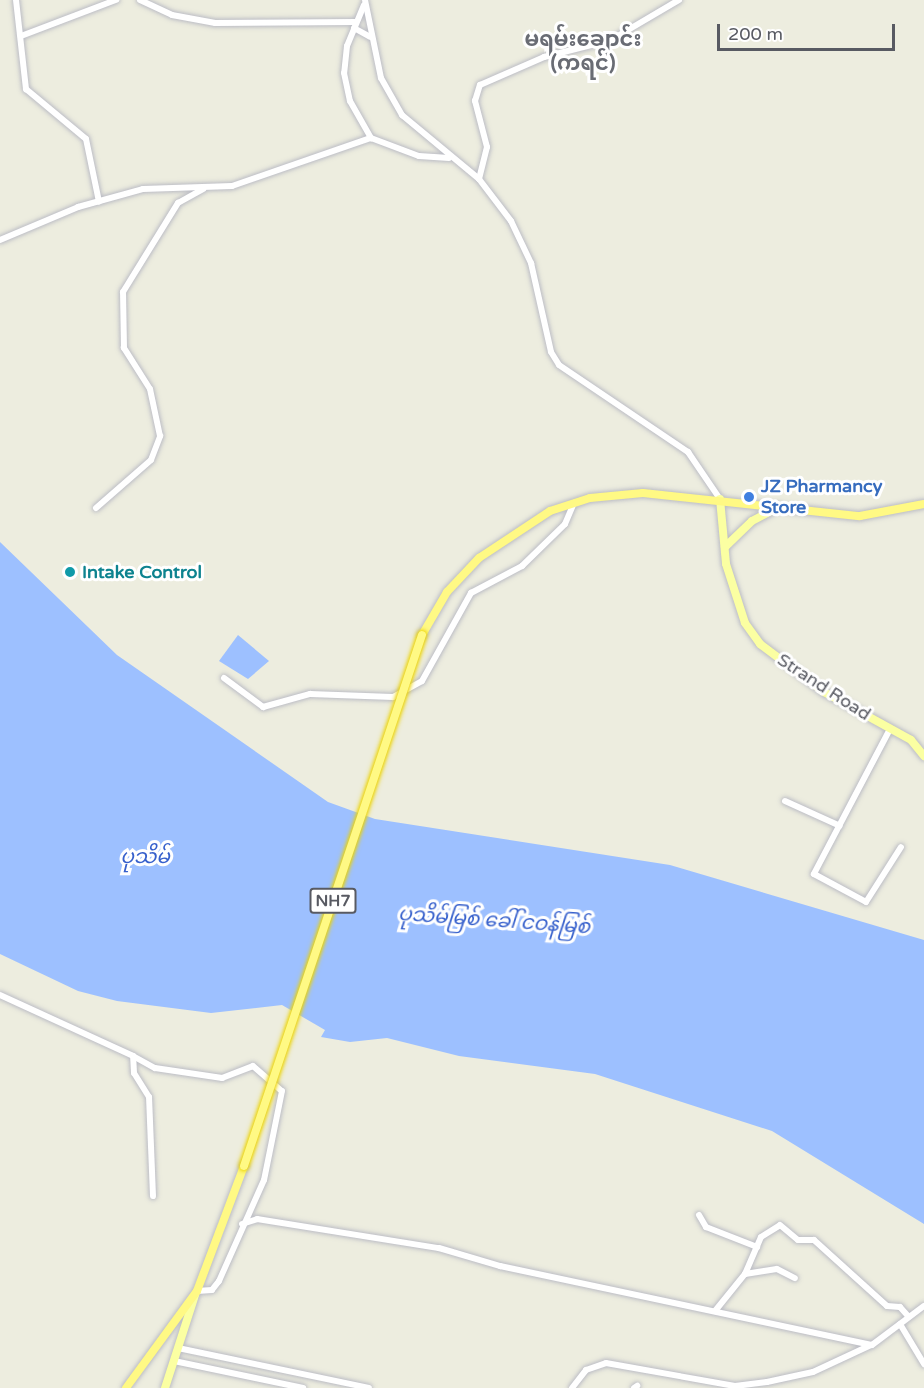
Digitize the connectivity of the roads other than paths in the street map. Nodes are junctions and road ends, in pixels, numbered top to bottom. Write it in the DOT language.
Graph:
graph roads {
  1 [pos="16,0"];
  2 [pos="116,0"];
  3 [pos="140,0"];
  4 [pos="679,0"];
  5 [pos="365,2"];
  6 [pos="355,25"];
  7 [pos="21,36"];
  8 [pos="370,37"];
  9 [pos="371,138"];
  10 [pos="450,158"];
  11 [pos="478,179"];
  12 [pos="204,189"];
  13 [pos="99,202"];
  14 [pos="0,240"];
  15 [pos="720,499"];
  16 [pos="573,503"];
  17 [pos="924,504"];
  18 [pos="782,505"];
  19 [pos="96,508"];
  20 [pos="725,547"];
  21 [pos="224,678"];
  22 [pos="890,729"];
  23 [pos="924,756"];
  24 [pos="785,801"];
  25 [pos="840,826"];
  26 [pos="901,847"];
  27 [pos="0,995"];
  28 [pos="133,1056"];
  29 [pos="153,1196"];
  30 [pos="699,1215"];
  31 [pos="243,1224"];
  32 [pos="757,1247"];
  33 [pos="745,1274"];
  34 [pos="795,1278"];
  35 [pos="197,1291"];
  36 [pos="924,1306"];
  37 [pos="715,1311"];
  38 [pos="909,1317"];
  39 [pos="900,1324"];
  40 [pos="872,1345"];
  41 [pos="178,1348"];
  42 [pos="174,1361"];
  43 [pos="924,1364"];
  44 [pos="126,1388"];
  45 [pos="165,1388"];
  46 [pos="303,1388"];
  47 [pos="369,1388"];
  48 [pos="572,1388"];
  1 -- 7 [label="street"];
  2 -- 7 [label="street"];
  3 -- 6 [label="street"];
  4 -- 11 [label="street"];
  5 -- 6 [label="street"];
  5 -- 8 [label="street"];
  6 -- 8 [label="street"];
  6 -- 9 [label="street"];
  7 -- 13 [label="street"];
  8 -- 10 [label="street"];
  9 -- 10 [label="street"];
  9 -- 12 [label="street"];
  10 -- 11 [label="street"];
  11 -- 15 [label="street"];
  12 -- 13 [label="street"];
  12 -- 19 [label="street"];
  13 -- 14 [label="street"];
  15 -- 16 [label="highway, NH7"];
  15 -- 18 [label="highway, NH7"];
  15 -- 20 [label="main road, Strand Road"];
  16 -- 21 [label="street"];
  16 -- 35 [label="highway, NH7, bridge"];
  17 -- 18 [label="highway, NH7"];
  18 -- 20 [label="main road"];
  20 -- 22 [label="main road, Strand Road"];
  22 -- 23 [label="main road, Strand Road"];
  22 -- 25 [label="street"];
  24 -- 25 [label="street"];
  25 -- 26 [label="street"];
  27 -- 28 [label="street"];
  28 -- 29 [label="street"];
  28 -- 31 [label="street"];
  30 -- 32 [label="street"];
  31 -- 35 [label="street"];
  31 -- 37 [label="street"];
  32 -- 33 [label="street"];
  32 -- 38 [label="street"];
  33 -- 34 [label="street"];
  33 -- 37 [label="street"];
  35 -- 41 [label="main road"];
  35 -- 44 [label="highway, NH7"];
  36 -- 38 [label="street"];
  37 -- 40 [label="street"];
  38 -- 39 [label="street"];
  39 -- 40 [label="street"];
  39 -- 43 [label="street"];
  40 -- 48 [label="street"];
  41 -- 42 [label="main road"];
  41 -- 47 [label="street"];
  42 -- 45 [label="main road"];
  42 -- 46 [label="street"];
}
